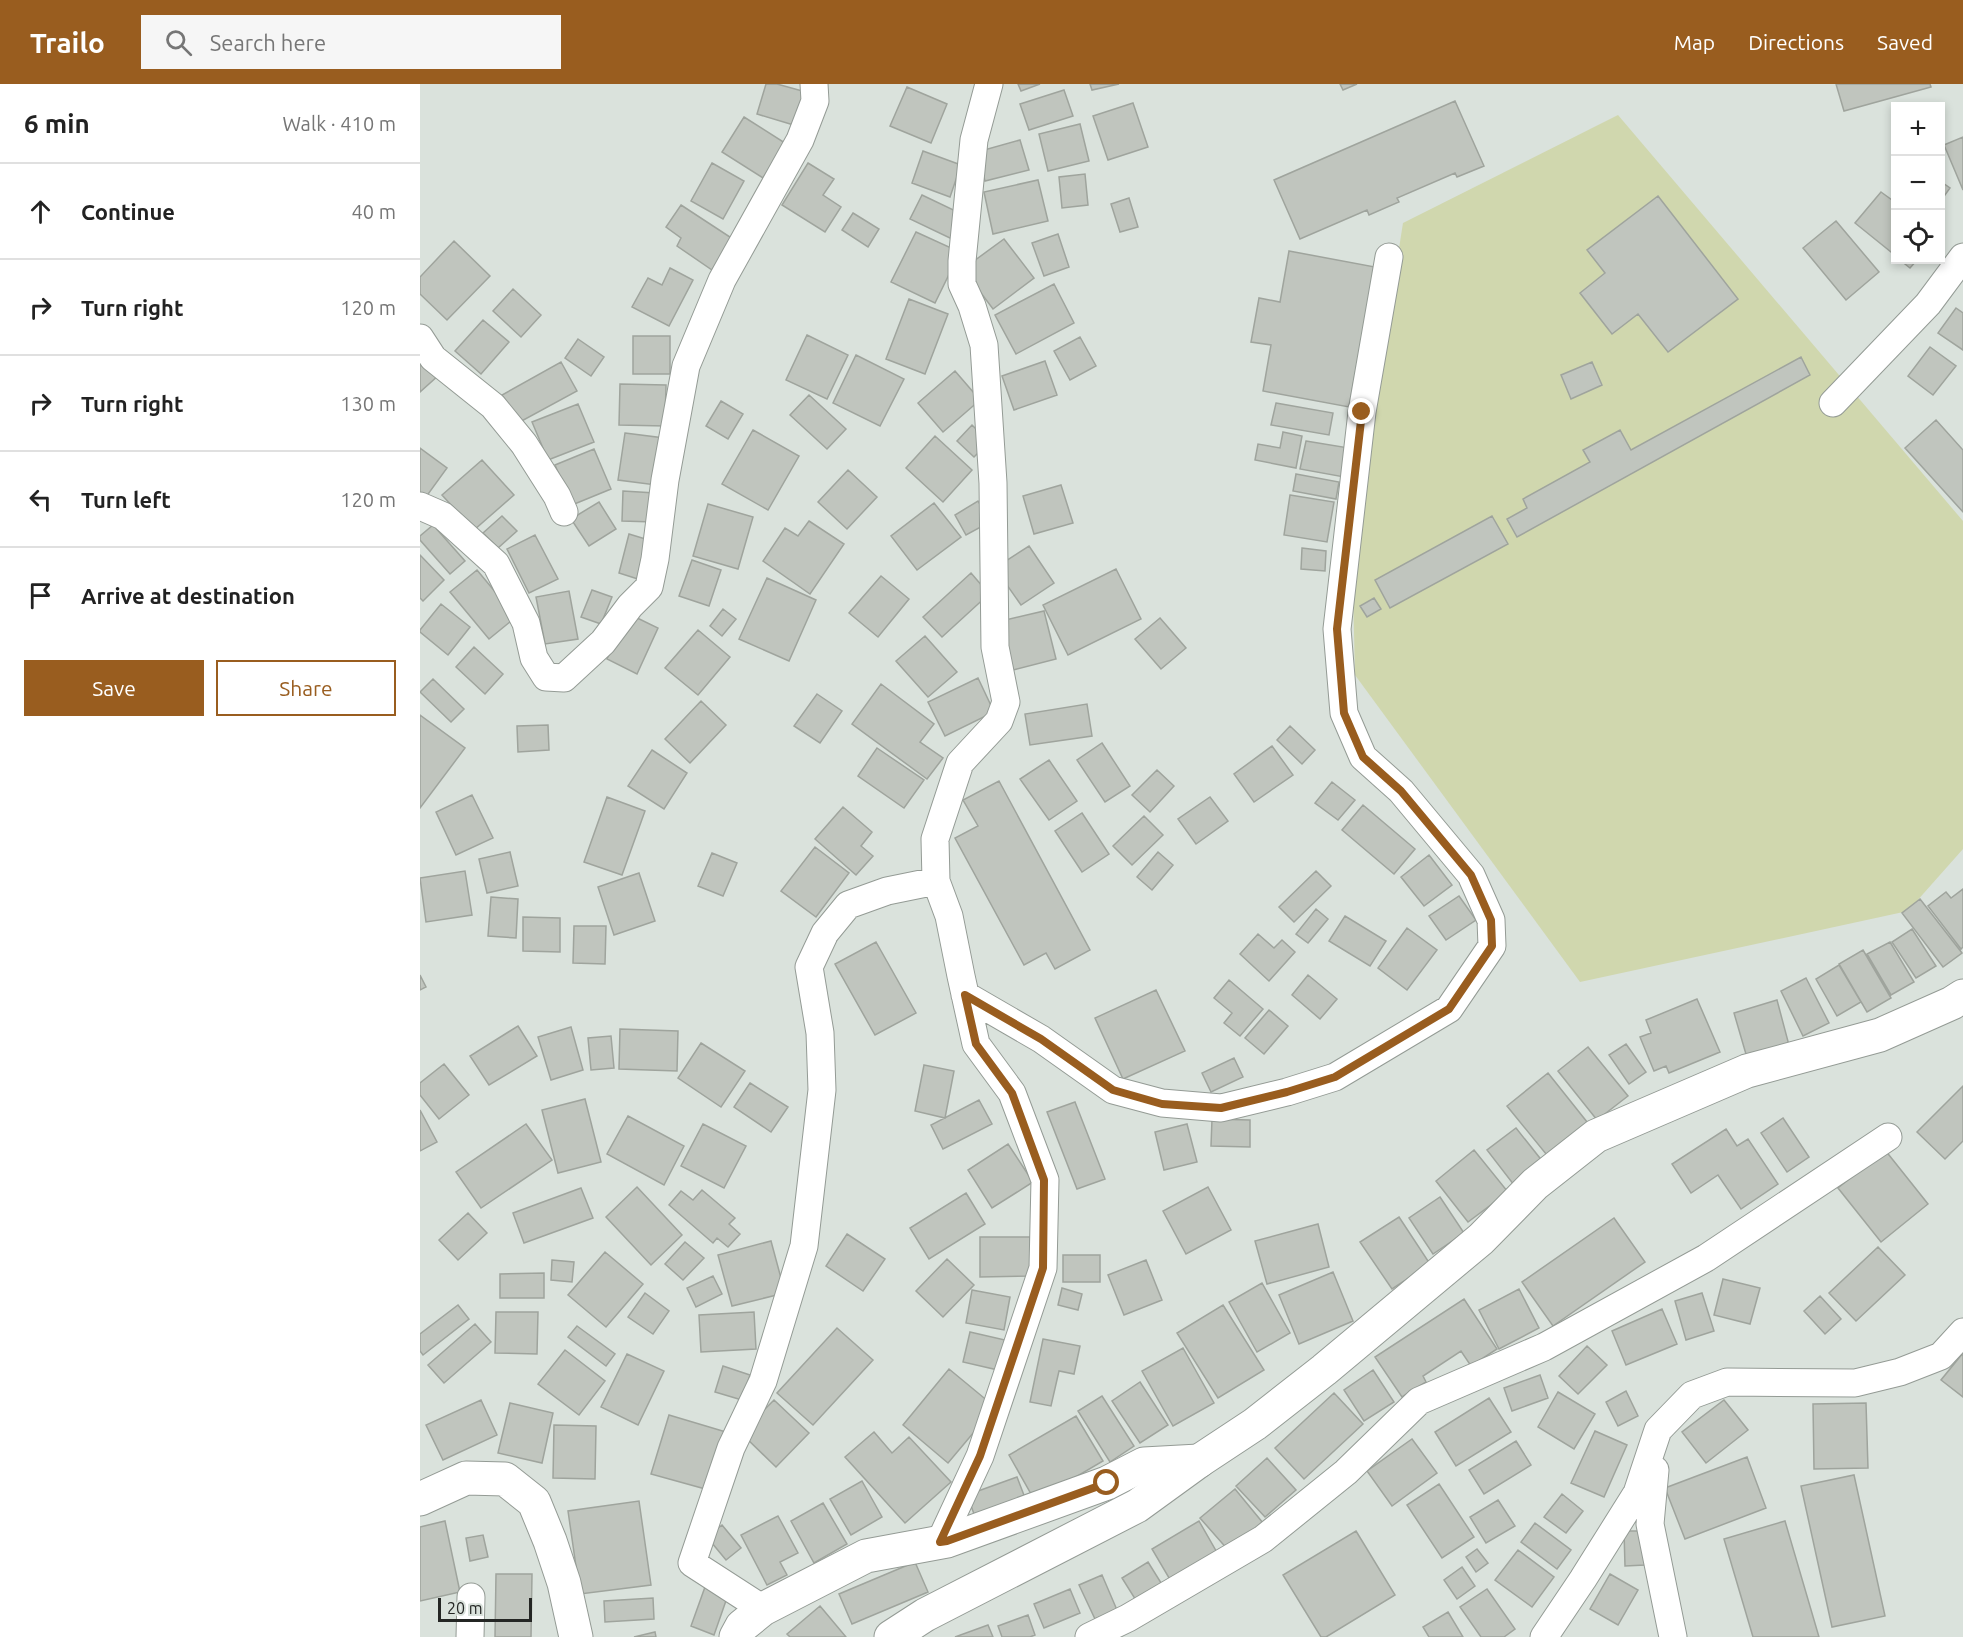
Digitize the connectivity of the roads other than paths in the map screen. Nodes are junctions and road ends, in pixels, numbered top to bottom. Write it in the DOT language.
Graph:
graph roads {
  1 [pos="814,84"];
  2 [pos="989,84"];
  3 [pos="1389,257"];
  4 [pos="1963,257"];
  5 [pos="420,338"];
  6 [pos="1833,402"];
  7 [pos="420,506"];
  8 [pos="564,512"];
  9 [pos="936,881"];
  10 [pos="965,995"];
  11 [pos="1963,996"];
  12 [pos="1888,1137"];
  13 [pos="1963,1332"];
  14 [pos="1658,1430"];
  15 [pos="1199,1461"];
  16 [pos="420,1498"];
  17 [pos="940,1542"];
  18 [pos="471,1596"];
  19 [pos="763,1609"];
  20 [pos="470,1637"];
  21 [pos="576,1637"];
  22 [pos="736,1637"];
  23 [pos="891,1637"];
  24 [pos="1089,1637"];
  25 [pos="1544,1637"];
  26 [pos="1673,1637"];
  1 -- 7 [label="street"];
  2 -- 9 [label="street"];
  3 -- 10 [label="street"];
  4 -- 6 [label="street"];
  5 -- 8 [label="street"];
  9 -- 10 [label="street"];
  9 -- 19 [label="street"];
  10 -- 17 [label="street"];
  11 -- 15 [label="main road"];
  12 -- 24 [label="street"];
  13 -- 14 [label="street"];
  14 -- 25 [label="street"];
  14 -- 26 [label="street"];
  15 -- 17 [label="main road"];
  15 -- 23 [label="main road"];
  16 -- 21 [label="main road"];
  17 -- 19 [label="main road"];
  18 -- 20 [label="street"];
  19 -- 22 [label="main road"];
}
